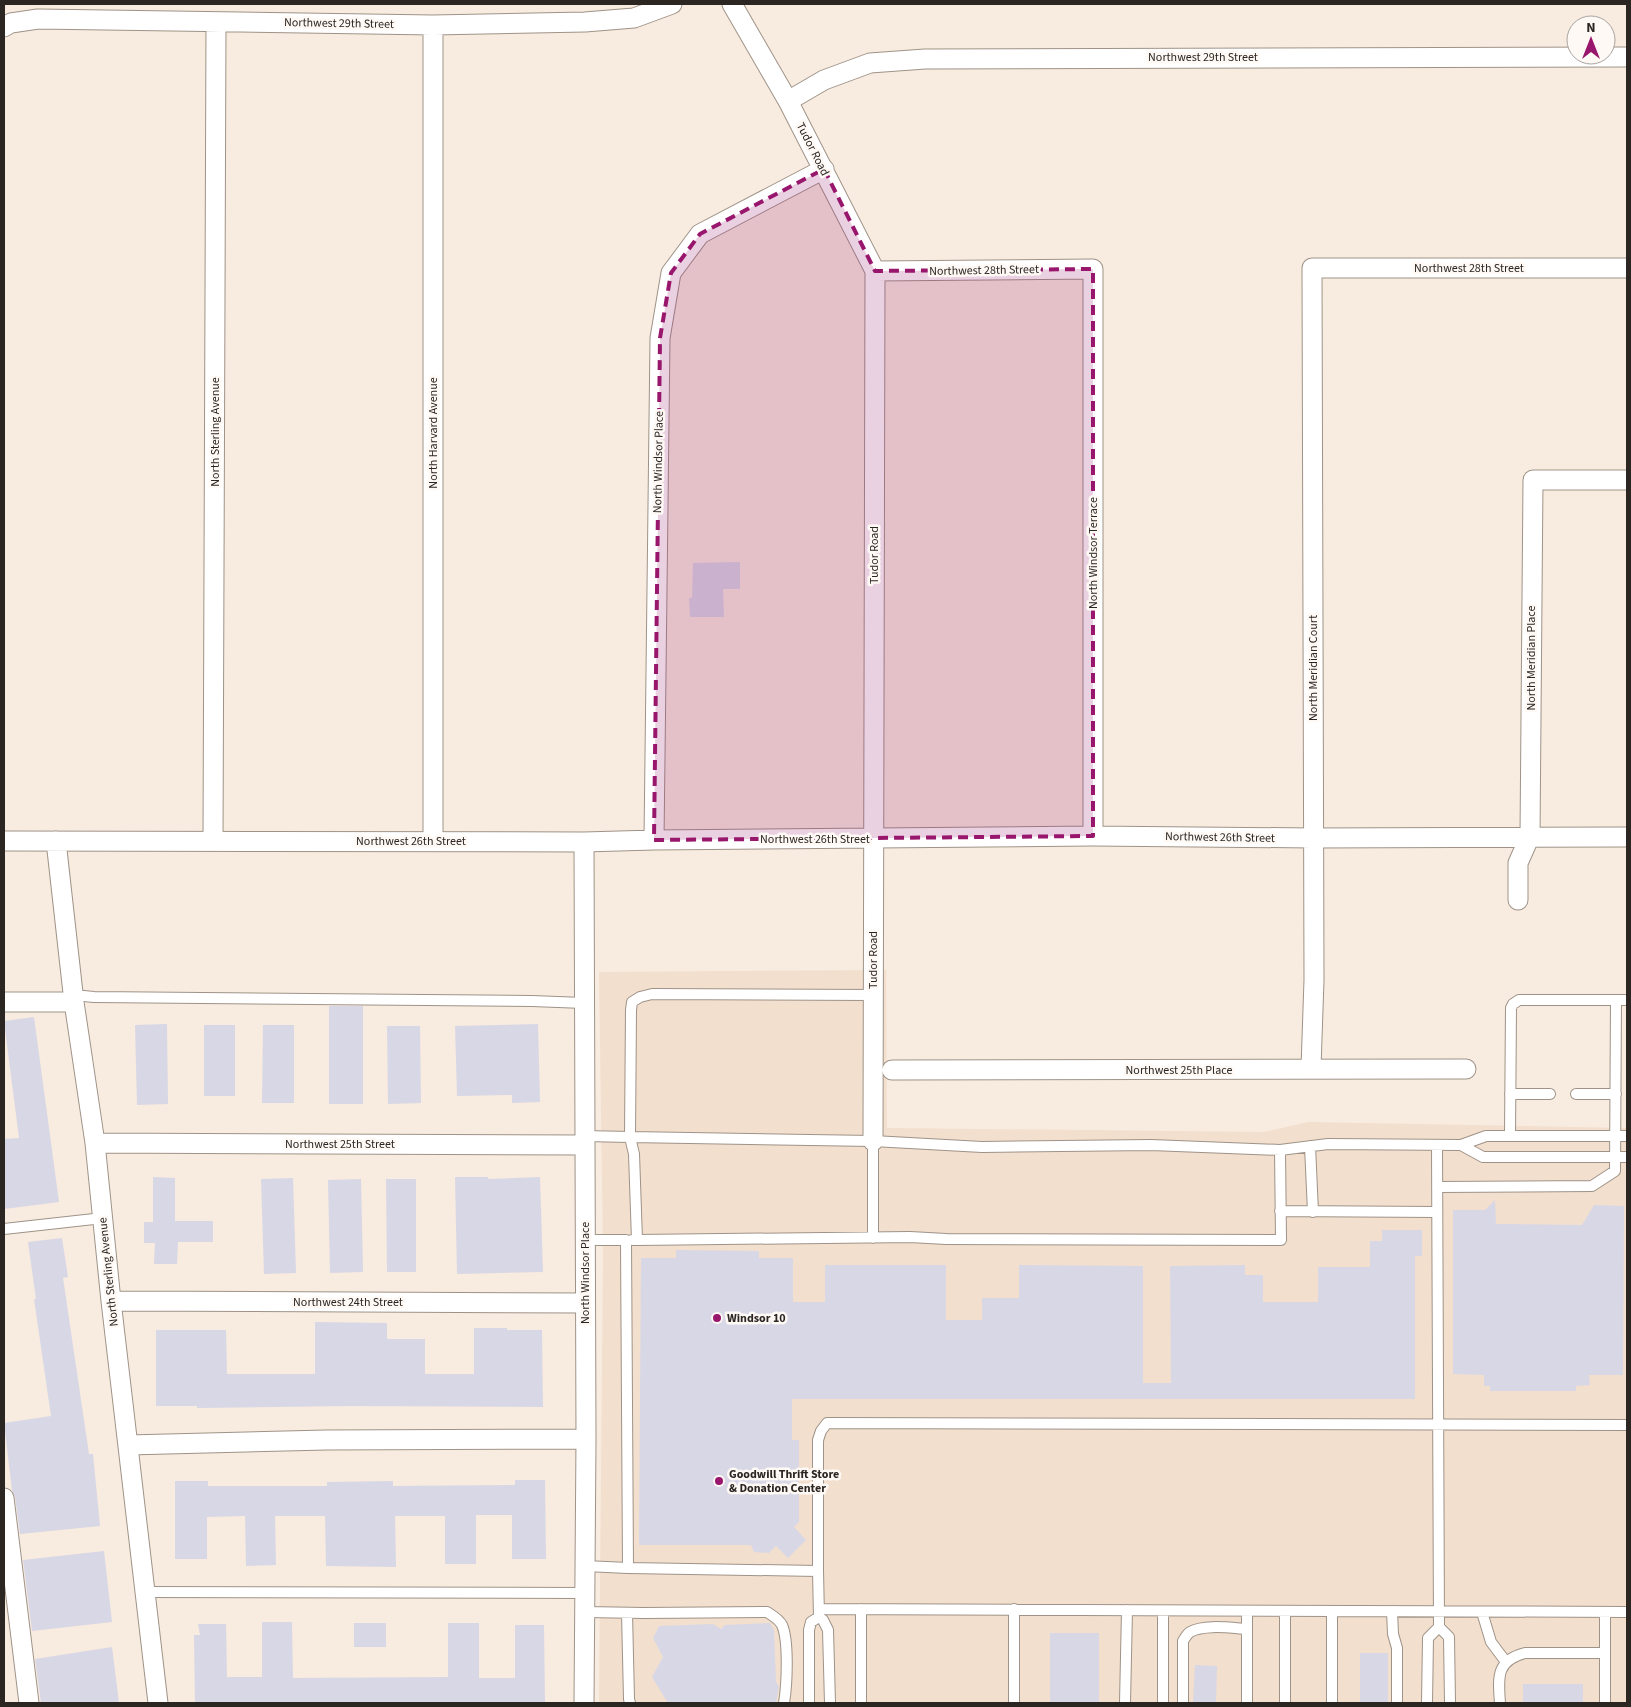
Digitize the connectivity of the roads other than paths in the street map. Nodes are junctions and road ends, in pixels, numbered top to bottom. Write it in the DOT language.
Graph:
graph roads {
  1 [pos="672,4"];
  2 [pos="732,4"];
  3 [pos="216,22"];
  4 [pos="433,25"];
  5 [pos="4,27"];
  6 [pos="1627,57"];
  7 [pos="788,101"];
  8 [pos="824,169"];
  9 [pos="1312,268"];
  10 [pos="1627,268"];
  11 [pos="1093,269"];
  12 [pos="875,271"];
  13 [pos="1627,480"];
  14 [pos="1093,836"];
  15 [pos="1530,836"];
  16 [pos="1627,837"];
  17 [pos="1313,838"];
  18 [pos="873,839"];
  19 [pos="654,840"];
  20 [pos="4,841"];
  21 [pos="56,841"];
  22 [pos="213,841"];
  23 [pos="433,841"];
  24 [pos="584,842"];
  25 [pos="1518,900"];
  26 [pos="873,987"];
  27 [pos="74,999"];
  28 [pos="1616,1000"];
  29 [pos="1627,1000"];
  30 [pos="4,1002"];
  31 [pos="584,1003"];
  32 [pos="1310,1068"];
  33 [pos="1466,1069"];
  34 [pos="892,1070"];
  35 [pos="1510,1094"];
  36 [pos="1550,1094"];
  37 [pos="1576,1094"];
  38 [pos="1616,1094"];
  39 [pos="1510,1136"];
  40 [pos="1616,1136"];
  41 [pos="1627,1136"];
  42 [pos="630,1137"];
  43 [pos="584,1140"];
  44 [pos="873,1141"];
  45 [pos="95,1143"];
  46 [pos="1437,1145"];
  47 [pos="1461,1145"];
  48 [pos="1310,1146"];
  49 [pos="1280,1150"];
  50 [pos="1616,1157"];
  51 [pos="1627,1157"];
  52 [pos="1437,1187"];
  53 [pos="1280,1211"];
  54 [pos="1313,1212"];
  55 [pos="1437,1212"];
  56 [pos="103,1218"];
  57 [pos="4,1229"];
  58 [pos="873,1238"];
  59 [pos="585,1240"];
  60 [pos="632,1240"];
  61 [pos="111,1300"];
  62 [pos="585,1303"];
  63 [pos="1438,1424"];
  64 [pos="1627,1425"];
  65 [pos="586,1439"];
  66 [pos="128,1445"];
  67 [pos="4,1498"];
  68 [pos="585,1566"];
  69 [pos="628,1568"];
  70 [pos="818,1571"];
  71 [pos="145,1592"];
  72 [pos="585,1593"];
  73 [pos="861,1609"];
  74 [pos="1014,1610"];
  75 [pos="1127,1610"];
  76 [pos="1163,1610"];
  77 [pos="1247,1611"];
  78 [pos="1285,1611"];
  79 [pos="1332,1611"];
  80 [pos="1392,1611"];
  81 [pos="585,1612"];
  82 [pos="1438,1612"];
  83 [pos="1482,1612"];
  84 [pos="1605,1612"];
  85 [pos="1627,1612"];
  86 [pos="626,1613"];
  87 [pos="819,1613"];
  88 [pos="1439,1627"];
  89 [pos="1247,1629"];
  90 [pos="1605,1654"];
  91 [pos="1506,1662"];
  92 [pos="29,1703"];
  93 [pos="158,1703"];
  94 [pos="584,1703"];
  95 [pos="630,1703"];
  96 [pos="784,1703"];
  97 [pos="808,1703"];
  98 [pos="830,1703"];
  99 [pos="861,1703"];
  100 [pos="1014,1703"];
  101 [pos="1125,1703"];
  102 [pos="1163,1703"];
  103 [pos="1183,1703"];
  104 [pos="1248,1703"];
  105 [pos="1285,1703"];
  106 [pos="1332,1703"];
  107 [pos="1397,1703"];
  108 [pos="1427,1703"];
  109 [pos="1450,1703"];
  110 [pos="1500,1703"];
  111 [pos="1605,1703"];
  1 -- 4 [label="street, Northwest 29th Street"];
  2 -- 7 [label="street, Tudor Road"];
  3 -- 4 [label="street, Northwest 29th Street"];
  3 -- 5 [label="street, Northwest 29th Street"];
  3 -- 22 [label="street, North Sterling Avenue"];
  4 -- 23 [label="street, North Harvard Avenue"];
  6 -- 7 [label="street, Northwest 29th Street"];
  7 -- 8 [label="street, Tudor Road"];
  8 -- 12 [label="street, Tudor Road"];
  8 -- 19 [label="street, North Windsor Place"];
  9 -- 10 [label="street, Northwest 28th Street"];
  9 -- 17 [label="street, North Meridian Court"];
  11 -- 12 [label="street, Northwest 28th Street"];
  11 -- 14 [label="street, North Windsor Terrace"];
  12 -- 18 [label="street, Tudor Road"];
  13 -- 15 [label="street, North Meridian Place"];
  14 -- 17 [label="street, Northwest 26th Street"];
  14 -- 18 [label="street, Northwest 26th Street"];
  15 -- 16 [label="street, Northwest 26th Street"];
  15 -- 17 [label="street, Northwest 26th Street"];
  15 -- 25 [label="street"];
  17 -- 32 [label="street, North Meridian Court"];
  18 -- 19 [label="street, Northwest 26th Street"];
  18 -- 26 [label="street, Tudor Road"];
  19 -- 24 [label="street, Northwest 26th Street"];
  20 -- 21 [label="street, Northwest 26th Street"];
  21 -- 22 [label="street, Northwest 26th Street"];
  21 -- 27 [label="street, North Sterling Avenue"];
  22 -- 23 [label="street, Northwest 26th Street"];
  23 -- 24 [label="street, Northwest 26th Street"];
  24 -- 31 [label="street, North Windsor Place"];
  26 -- 42 [label="lane"];
  26 -- 44 [label="street, Tudor Road"];
  27 -- 30 [label="street"];
  27 -- 31 [label="lane"];
  27 -- 45 [label="street, North Sterling Avenue"];
  28 -- 29 [label="lane"];
  28 -- 35 [label="lane"];
  28 -- 38 [label="lane"];
  31 -- 43 [label="street, North Windsor Place"];
  32 -- 33 [label="street, Northwest 25th Place"];
  32 -- 34 [label="street, Northwest 25th Place"];
  35 -- 36 [label="lane"];
  35 -- 39 [label="lane"];
  37 -- 38 [label="lane"];
  38 -- 40 [label="lane"];
  39 -- 40 [label="lane"];
  39 -- 47 [label="lane"];
  40 -- 41 [label="lane"];
  40 -- 50 [label="lane"];
  42 -- 43 [label="lane"];
  42 -- 44 [label="lane"];
  42 -- 60 [label="lane"];
  43 -- 45 [label="street, Northwest 25th Street"];
  43 -- 59 [label="street, North Windsor Place"];
  44 -- 49 [label="lane"];
  44 -- 58 [label="lane"];
  45 -- 56 [label="street, North Sterling Avenue"];
  46 -- 47 [label="lane"];
  46 -- 48 [label="lane"];
  46 -- 52 [label="lane"];
  47 -- 50 [label="lane"];
  48 -- 49 [label="lane"];
  48 -- 54 [label="lane"];
  49 -- 53 [label="lane"];
  50 -- 51 [label="lane"];
  50 -- 52 [label="lane"];
  52 -- 55 [label="lane"];
  53 -- 54 [label="lane"];
  53 -- 58 [label="lane"];
  54 -- 55 [label="lane"];
  55 -- 63 [label="lane"];
  56 -- 57 [label="lane"];
  56 -- 61 [label="street, North Sterling Avenue"];
  58 -- 60 [label="lane"];
  59 -- 60 [label="lane"];
  59 -- 62 [label="street, North Windsor Place"];
  60 -- 69 [label="lane"];
  61 -- 62 [label="street, Northwest 24th Street"];
  61 -- 66 [label="street, North Sterling Avenue"];
  62 -- 65 [label="street, North Windsor Place"];
  63 -- 64 [label="lane"];
  63 -- 70 [label="lane"];
  63 -- 82 [label="lane"];
  65 -- 66 [label="street"];
  65 -- 68 [label="street, North Windsor Place"];
  66 -- 71 [label="street, North Sterling Avenue"];
  67 -- 92 [label="street"];
  68 -- 69 [label="lane"];
  68 -- 72 [label="street, North Windsor Place"];
  69 -- 70 [label="lane"];
  70 -- 87 [label="lane"];
  71 -- 72 [label="lane"];
  71 -- 93 [label="street, North Sterling Avenue"];
  72 -- 81 [label="street, North Windsor Place"];
  73 -- 74 [label="lane"];
  73 -- 87 [label="lane"];
  73 -- 99 [label="lane"];
  74 -- 75 [label="lane"];
  74 -- 100 [label="lane"];
  75 -- 76 [label="lane"];
  75 -- 101 [label="lane"];
  76 -- 77 [label="lane"];
  76 -- 102 [label="lane"];
  77 -- 78 [label="lane"];
  77 -- 89 [label="lane"];
  78 -- 79 [label="lane"];
  78 -- 105 [label="lane"];
  79 -- 80 [label="lane"];
  79 -- 106 [label="lane"];
  80 -- 82 [label="lane"];
  80 -- 107 [label="lane"];
  81 -- 86 [label="lane"];
  81 -- 94 [label="street, North Windsor Place"];
  82 -- 83 [label="lane"];
  82 -- 88 [label="lane"];
  83 -- 84 [label="lane"];
  83 -- 91 [label="lane"];
  84 -- 85 [label="lane"];
  84 -- 90 [label="lane"];
  86 -- 95 [label="lane"];
  86 -- 96 [label="lane"];
  87 -- 97 [label="lane"];
  87 -- 98 [label="lane"];
  88 -- 108 [label="lane"];
  88 -- 109 [label="lane"];
  89 -- 103 [label="lane"];
  89 -- 104 [label="lane"];
  90 -- 91 [label="lane"];
  90 -- 111 [label="lane"];
  91 -- 110 [label="lane"];
}
